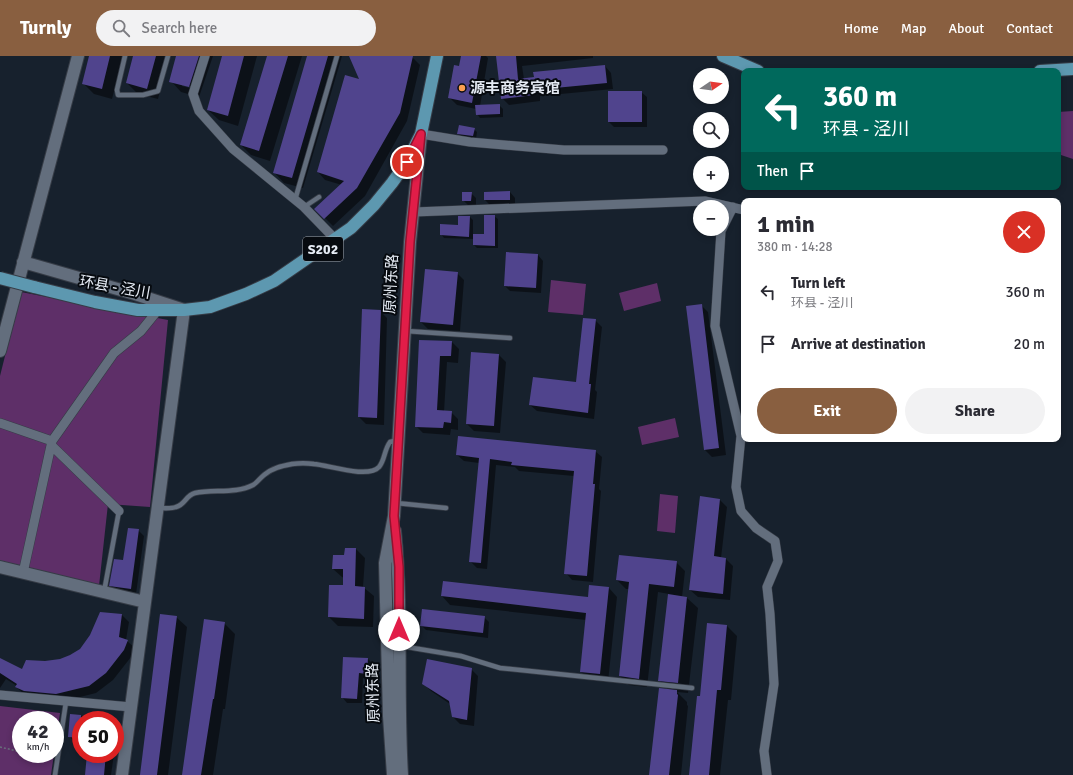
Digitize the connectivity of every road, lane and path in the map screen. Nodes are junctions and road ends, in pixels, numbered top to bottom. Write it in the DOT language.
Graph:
graph roads {
  1 [pos="78,56"];
  2 [pos="126,56"];
  3 [pos="168,56"];
  4 [pos="205,56"];
  5 [pos="337,56"];
  6 [pos="437,56"];
  7 [pos="723,56"];
  8 [pos="751,68"];
  9 [pos="1073,69"];
  10 [pos="1061,70"];
  11 [pos="421,134"];
  12 [pos="663,150"];
  13 [pos="319,197"];
  14 [pos="295,200"];
  15 [pos="304,207"];
  16 [pos="733,207"];
  17 [pos="741,209"];
  18 [pos="414,212"];
  19 [pos="335,239"];
  20 [pos="23,262"];
  21 [pos="0,278"];
  22 [pos="158,310"];
  23 [pos="184,310"];
  24 [pos="404,331"];
  25 [pos="510,338"];
  26 [pos="0,351"];
  27 [pos="0,424"];
  28 [pos="398,440"];
  29 [pos="52,443"];
  30 [pos="394,503"];
  31 [pos="158,508"];
  32 [pos="446,508"];
  33 [pos="119,511"];
  34 [pos="394,516"];
  35 [pos="0,567"];
  36 [pos="23,572"];
  37 [pos="104,592"];
  38 [pos="145,602"];
  39 [pos="399,646"];
  40 [pos="692,688"];
  41 [pos="0,696"];
  42 [pos="66,702"];
  43 [pos="131,707"];
  44 [pos="395,715"];
  45 [pos="64,716"];
  46 [pos="0,747"];
  47 [pos="12,750"];
  48 [pos="57,763"];
  49 [pos="55,775"];
  50 [pos="122,775"];
  51 [pos="393,775"];
  52 [pos="402,775"];
  53 [pos="767,775"];
  1 -- 20 [label="street"];
  2 -- 3 [label="lane"];
  4 -- 14 [label="street"];
  5 -- 14 [label="lane"];
  6 -- 11 [label="main road, 原州东路 / S202"];
  7 -- 8 [label="main road"];
  9 -- 10 [label="main road"];
  11 -- 12 [label="street"];
  11 -- 18 [label="street, 原州东路"];
  11 -- 19 [label="main road, 环县 - 泾川 / S202"];
  13 -- 15 [label="lane"];
  14 -- 15 [label="street"];
  15 -- 19 [label="street"];
  16 -- 17 [label="street"];
  16 -- 18 [label="street"];
  16 -- 53 [label="street"];
  18 -- 24 [label="street, 原州东路"];
  19 -- 23 [label="main road, 环县 - 泾川 / S202"];
  20 -- 23 [label="street"];
  20 -- 26 [label="street"];
  21 -- 22 [label="main road, 环县 - 泾川 / S202, bridge"];
  22 -- 23 [label="main road, 环县 - 泾川 / S202"];
  22 -- 29 [label="street"];
  23 -- 31 [label="street"];
  24 -- 25 [label="lane"];
  24 -- 28 [label="street, 原州东路"];
  27 -- 29 [label="street"];
  28 -- 30 [label="street, 原州东路"];
  28 -- 31 [label="lane"];
  29 -- 33 [label="street"];
  29 -- 36 [label="street"];
  30 -- 32 [label="lane"];
  30 -- 34 [label="street, 原州东路"];
  31 -- 38 [label="street"];
  33 -- 37 [label="lane"];
  34 -- 39 [label="street, 原州东路"];
  34 -- 44 [label="street, 原州东路"];
  35 -- 36 [label="street"];
  36 -- 37 [label="street"];
  37 -- 38 [label="street"];
  38 -- 43 [label="street"];
  39 -- 40 [label="lane"];
  39 -- 44 [label="street, 原州东路"];
  41 -- 42 [label="street"];
  42 -- 43 [label="street"];
  42 -- 45 [label="lane"];
  43 -- 50 [label="street"];
  44 -- 51 [label="street, 原州东路"];
  44 -- 52 [label="street, 原州东路"];
  46 -- 47 [label="path"];
  48 -- 49 [label="lane"];
}
